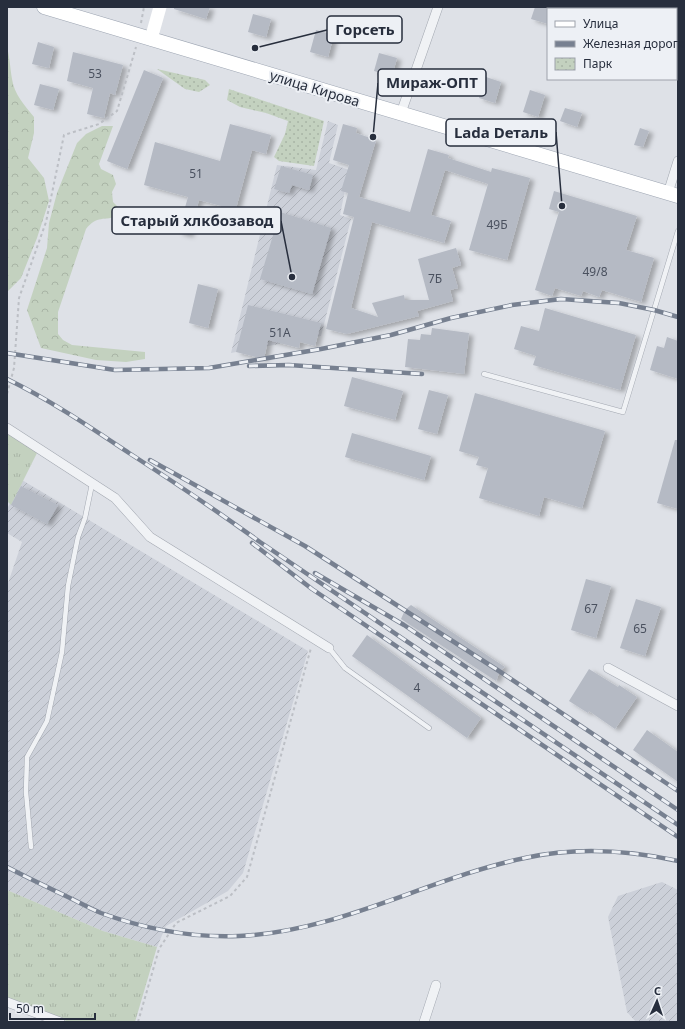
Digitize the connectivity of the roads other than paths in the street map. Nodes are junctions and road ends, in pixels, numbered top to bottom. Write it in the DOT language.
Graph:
graph roads {
  1 [pos="44,7"];
  2 [pos="160,7"];
  3 [pos="438,7"];
  4 [pos="151,39"];
  5 [pos="401,113"];
  6 [pos="678,161"];
  7 [pos="673,195"];
  8 [pos="678,231"];
  9 [pos="484,374"];
  10 [pos="7,428"];
  11 [pos="92,483"];
  12 [pos="329,648"];
  13 [pos="608,668"];
  14 [pos="678,706"];
  15 [pos="429,728"];
  16 [pos="31,848"];
  17 [pos="436,985"];
  18 [pos="7,1002"];
  19 [pos="60,1022"];
  20 [pos="424,1022"];
  1 -- 4 [label="main road, улица Кирова"];
  2 -- 4 [label="street"];
  3 -- 5 [label="street"];
  4 -- 5 [label="main road, улица Кирова"];
  5 -- 7 [label="main road, улица Кирова"];
  6 -- 7 [label="street"];
  8 -- 9 [label="lane"];
  10 -- 11 [label="street"];
  11 -- 12 [label="street"];
  11 -- 16 [label="lane"];
  12 -- 15 [label="lane"];
  13 -- 14 [label="street"];
  17 -- 20 [label="street"];
  18 -- 19 [label="street"];
}
